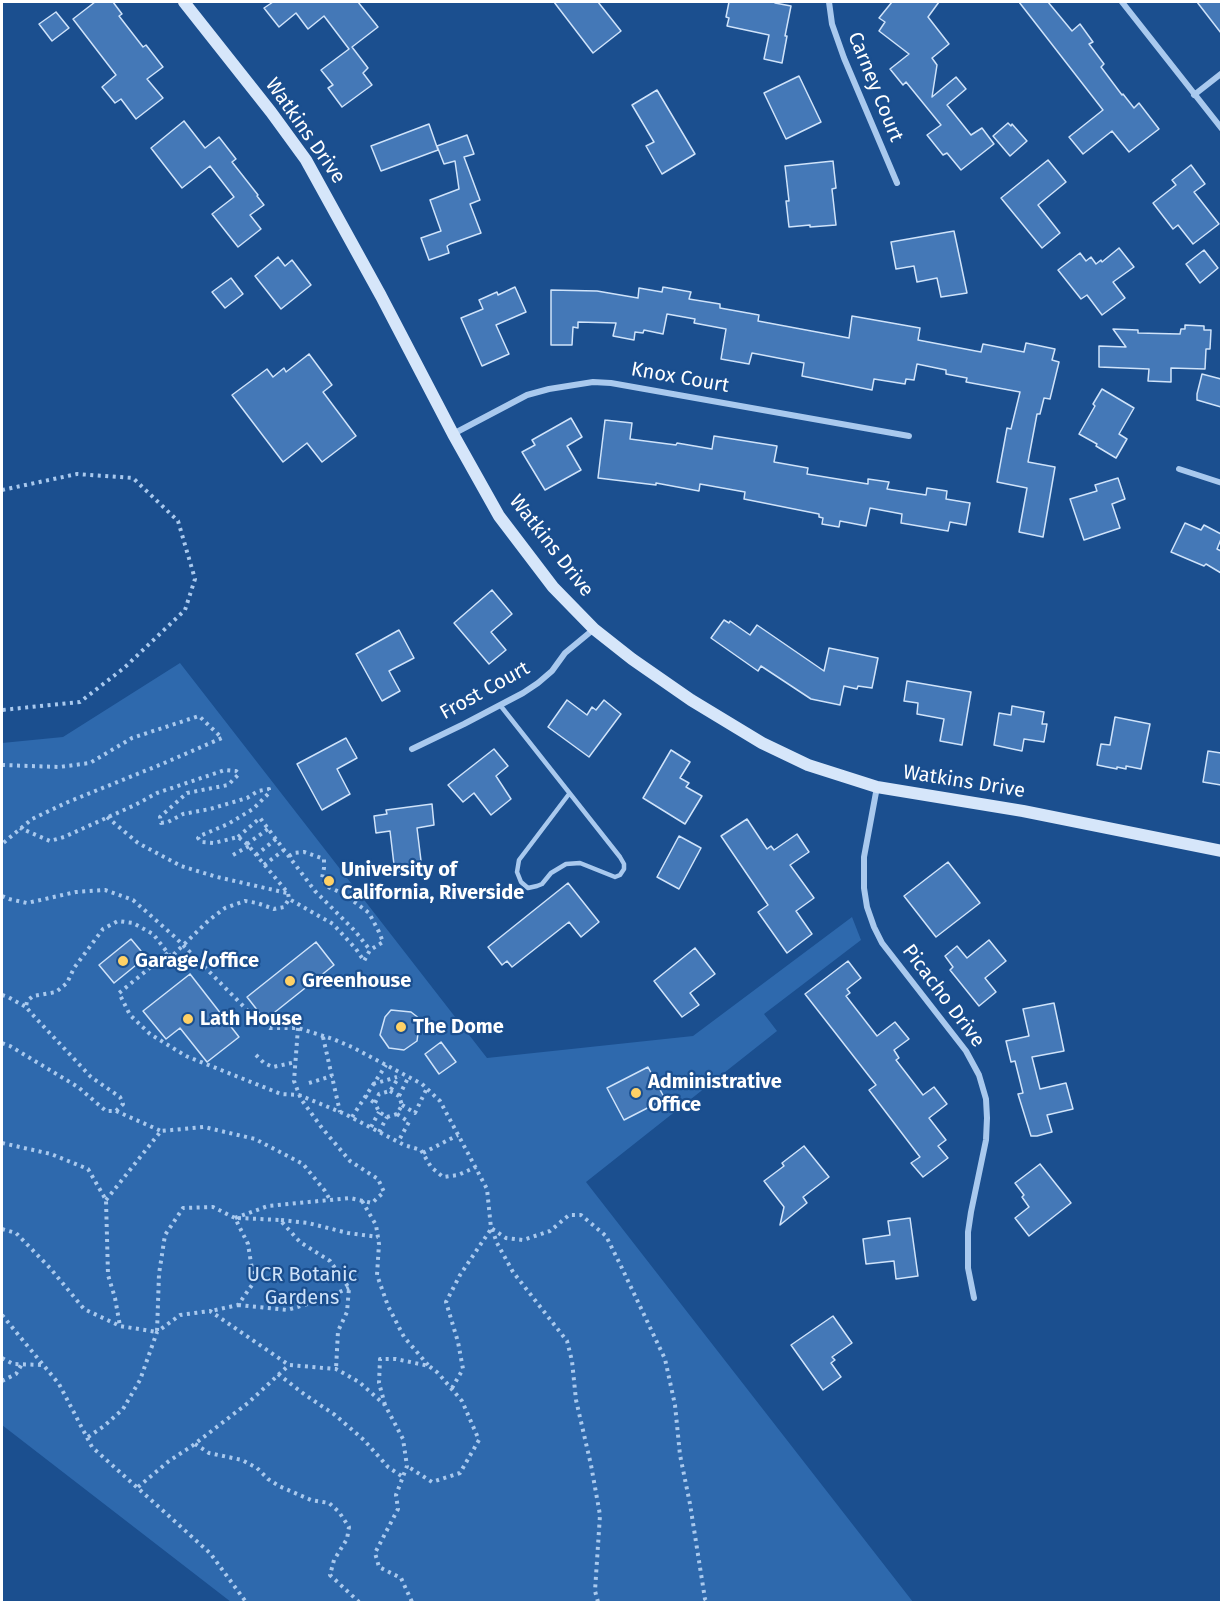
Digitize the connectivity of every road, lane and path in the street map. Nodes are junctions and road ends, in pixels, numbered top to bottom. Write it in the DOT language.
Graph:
graph roads {
  1 [pos="184,2"];
  2 [pos="829,2"];
  3 [pos="1122,2"];
  4 [pos="1221,74"];
  5 [pos="1194,95"];
  6 [pos="1221,129"];
  7 [pos="897,183"];
  8 [pos="453,434"];
  9 [pos="909,436"];
  10 [pos="1179,469"];
  11 [pos="1221,483"];
  12 [pos="2,490"];
  13 [pos="594,629"];
  14 [pos="500,705"];
  15 [pos="2,710"];
  16 [pos="412,749"];
  17 [pos="2,765"];
  18 [pos="876,787"];
  19 [pos="569,794"];
  20 [pos="107,817"];
  21 [pos="20,828"];
  22 [pos="268,829"];
  23 [pos="238,837"];
  24 [pos="276,839"];
  25 [pos="2,844"];
  26 [pos="248,845"];
  27 [pos="284,850"];
  28 [pos="1221,851"];
  29 [pos="233,855"];
  30 [pos="256,855"];
  31 [pos="288,856"];
  32 [pos="264,865"];
  33 [pos="288,893"];
  34 [pos="2,896"];
  35 [pos="289,899"];
  36 [pos="182,944"];
  37 [pos="370,950"];
  38 [pos="168,953"];
  39 [pos="2,995"];
  40 [pos="26,1007"];
  41 [pos="298,1028"];
  42 [pos="323,1036"];
  43 [pos="2,1043"];
  44 [pos="256,1055"];
  45 [pos="296,1062"];
  46 [pos="386,1065"];
  47 [pos="400,1075"];
  48 [pos="332,1077"];
  49 [pos="408,1078"];
  50 [pos="309,1083"];
  51 [pos="371,1087"];
  52 [pos="427,1088"];
  53 [pos="390,1091"];
  54 [pos="379,1094"];
  55 [pos="299,1095"];
  56 [pos="365,1096"];
  57 [pos="399,1096"];
  58 [pos="375,1102"];
  59 [pos="402,1105"];
  60 [pos="116,1111"];
  61 [pos="340,1112"];
  62 [pos="380,1112"];
  63 [pos="415,1113"];
  64 [pos="397,1114"];
  65 [pos="352,1117"];
  66 [pos="387,1117"];
  67 [pos="409,1122"];
  68 [pos="370,1127"];
  69 [pos="161,1131"];
  70 [pos="379,1132"];
  71 [pos="458,1135"];
  72 [pos="398,1142"];
  73 [pos="2,1143"];
  74 [pos="423,1153"];
  75 [pos="476,1167"];
  76 [pos="106,1200"];
  77 [pos="330,1200"];
  78 [pos="362,1201"];
  79 [pos="235,1218"];
  80 [pos="280,1220"];
  81 [pos="491,1228"];
  82 [pos="2,1229"];
  83 [pos="378,1237"];
  84 [pos="349,1288"];
  85 [pos="974,1298"];
  86 [pos="238,1305"];
  87 [pos="210,1311"];
  88 [pos="2,1315"];
  89 [pos="120,1326"];
  90 [pos="157,1332"];
  91 [pos="2,1358"];
  92 [pos="22,1364"];
  93 [pos="43,1365"];
  94 [pos="289,1365"];
  95 [pos="429,1366"];
  96 [pos="336,1369"];
  97 [pos="278,1374"];
  98 [pos="2,1381"];
  99 [pos="452,1388"];
  100 [pos="386,1405"];
  101 [pos="88,1437"];
  102 [pos="195,1444"];
  103 [pos="407,1466"];
  104 [pos="403,1477"];
  105 [pos="138,1487"];
  106 [pos="246,1602"];
  107 [pos="359,1602"];
  108 [pos="412,1602"];
  109 [pos="598,1602"];
  110 [pos="707,1602"];
  1 -- 8 [label="main road, Watkins Drive"];
  2 -- 7 [label="street, Carney Court"];
  3 -- 5 [label="street"];
  4 -- 5 [label="street"];
  5 -- 6 [label="street"];
  8 -- 9 [label="street, Knox Court"];
  8 -- 13 [label="main road, Watkins Drive"];
  10 -- 11 [label="street"];
  12 -- 15 [label="path"];
  13 -- 14 [label="street, Frost Court"];
  13 -- 18 [label="main road, Watkins Drive"];
  14 -- 16 [label="street, Frost Court"];
  14 -- 19 [label="lane"];
  17 -- 21 [label="path"];
  18 -- 28 [label="main road, Watkins Drive"];
  18 -- 85 [label="street, Picacho Drive"];
  19 -- 19 [label="lane"];
  20 -- 21 [label="path"];
  20 -- 23 [label="path"];
  20 -- 33 [label="path"];
  21 -- 25 [label="path"];
  22 -- 23 [label="path"];
  22 -- 24 [label="path"];
  22 -- 26 [label="path"];
  23 -- 26 [label="path"];
  24 -- 27 [label="path"];
  24 -- 30 [label="path"];
  26 -- 29 [label="path"];
  26 -- 30 [label="path"];
  27 -- 31 [label="path"];
  27 -- 32 [label="path"];
  30 -- 32 [label="path"];
  31 -- 37 [label="path"];
  31 -- 37 [label="path"];
  32 -- 33 [label="path"];
  33 -- 35 [label="path"];
  34 -- 36 [label="path"];
  35 -- 36 [label="path"];
  35 -- 37 [label="path"];
  36 -- 38 [label="path"];
  36 -- 41 [label="path"];
  38 -- 40 [label="path"];
  38 -- 55 [label="path"];
  39 -- 40 [label="path"];
  40 -- 60 [label="path"];
  41 -- 42 [label="path"];
  41 -- 45 [label="path"];
  42 -- 46 [label="path"];
  42 -- 48 [label="path"];
  43 -- 60 [label="path"];
  44 -- 45 [label="path"];
  45 -- 55 [label="path"];
  46 -- 47 [label="path"];
  46 -- 51 [label="path"];
  47 -- 49 [label="path"];
  47 -- 51 [label="path"];
  47 -- 53 [label="path"];
  48 -- 50 [label="path"];
  48 -- 61 [label="path"];
  49 -- 52 [label="path"];
  49 -- 57 [label="path"];
  51 -- 54 [label="path"];
  51 -- 56 [label="path"];
  52 -- 63 [label="path"];
  52 -- 71 [label="path"];
  53 -- 54 [label="path"];
  53 -- 57 [label="path"];
  54 -- 58 [label="path"];
  55 -- 61 [label="path"];
  55 -- 78 [label="path"];
  56 -- 58 [label="path"];
  56 -- 65 [label="path"];
  57 -- 59 [label="path"];
  58 -- 62 [label="path"];
  59 -- 63 [label="path"];
  59 -- 64 [label="path"];
  60 -- 69 [label="path"];
  61 -- 65 [label="path"];
  62 -- 66 [label="path"];
  62 -- 68 [label="path"];
  63 -- 67 [label="path"];
  64 -- 66 [label="path"];
  64 -- 67 [label="path"];
  65 -- 68 [label="path"];
  66 -- 70 [label="path"];
  67 -- 72 [label="path"];
  68 -- 70 [label="path"];
  69 -- 76 [label="path"];
  69 -- 77 [label="path"];
  70 -- 72 [label="path"];
  71 -- 74 [label="path"];
  71 -- 75 [label="path"];
  72 -- 74 [label="path"];
  73 -- 76 [label="path"];
  74 -- 75 [label="path"];
  75 -- 81 [label="path"];
  76 -- 89 [label="path"];
  77 -- 78 [label="path"];
  77 -- 79 [label="path"];
  78 -- 83 [label="path"];
  79 -- 80 [label="path"];
  79 -- 86 [label="path"];
  79 -- 90 [label="path"];
  80 -- 83 [label="path"];
  80 -- 84 [label="path"];
  81 -- 99 [label="path"];
  81 -- 109 [label="path"];
  81 -- 110 [label="path"];
  82 -- 89 [label="path"];
  83 -- 95 [label="path"];
  84 -- 86 [label="path"];
  84 -- 96 [label="path"];
  86 -- 87 [label="path"];
  87 -- 90 [label="path"];
  87 -- 94 [label="path"];
  88 -- 93 [label="path"];
  89 -- 90 [label="path"];
  90 -- 101 [label="path"];
  91 -- 92 [label="path"];
  92 -- 93 [label="path"];
  92 -- 98 [label="path"];
  93 -- 101 [label="path"];
  94 -- 96 [label="path"];
  94 -- 97 [label="path"];
  95 -- 99 [label="path"];
  95 -- 100 [label="path"];
  96 -- 100 [label="path"];
  97 -- 102 [label="path"];
  97 -- 104 [label="path"];
  99 -- 103 [label="path"];
  100 -- 103 [label="path"];
  101 -- 105 [label="path"];
  102 -- 105 [label="path"];
  102 -- 107 [label="path"];
  103 -- 104 [label="path"];
  104 -- 108 [label="path"];
  105 -- 106 [label="path"];
}
